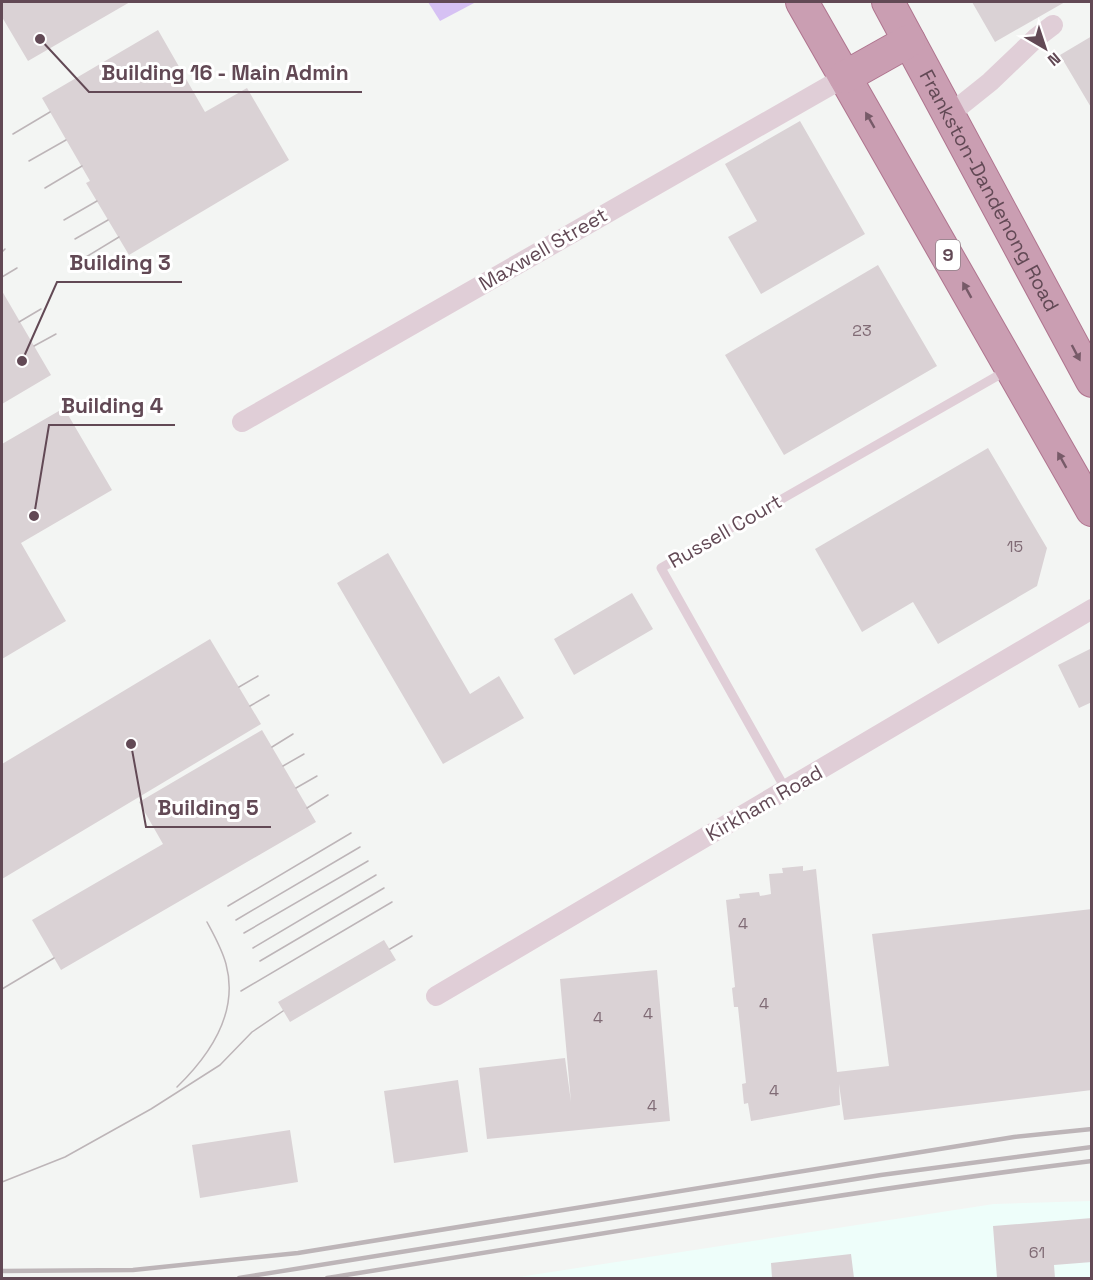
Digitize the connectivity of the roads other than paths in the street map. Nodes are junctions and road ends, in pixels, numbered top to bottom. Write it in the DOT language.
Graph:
graph roads {
  1 [pos="802,2"];
  2 [pos="888,2"];
  3 [pos="1053,25"];
  4 [pos="909,41"];
  5 [pos="845,77"];
  6 [pos="950,114"];
  7 [pos="1011,369"];
  8 [pos="1092,381"];
  9 [pos="242,422"];
  10 [pos="1092,510"];
  11 [pos="1092,609"];
  12 [pos="786,790"];
  13 [pos="436,996"];
  1 -- 5 [label="highway, 9"];
  2 -- 4 [label="highway, Frankston-Dandenong Road"];
  3 -- 6 [label="street"];
  4 -- 5 [label="highway"];
  4 -- 6 [label="highway, Frankston-Dandenong Road"];
  7 -- 5 [label="highway, 9, one-way"];
  5 -- 9 [label="street, Maxwell Street"];
  6 -- 8 [label="highway, Frankston-Dandenong Road, one-way"];
  10 -- 7 [label="highway, 9, one-way"];
  7 -- 12 [label="lane, Russell Court"];
  11 -- 12 [label="street, Kirkham Road"];
  12 -- 13 [label="street, Kirkham Road"];
}
